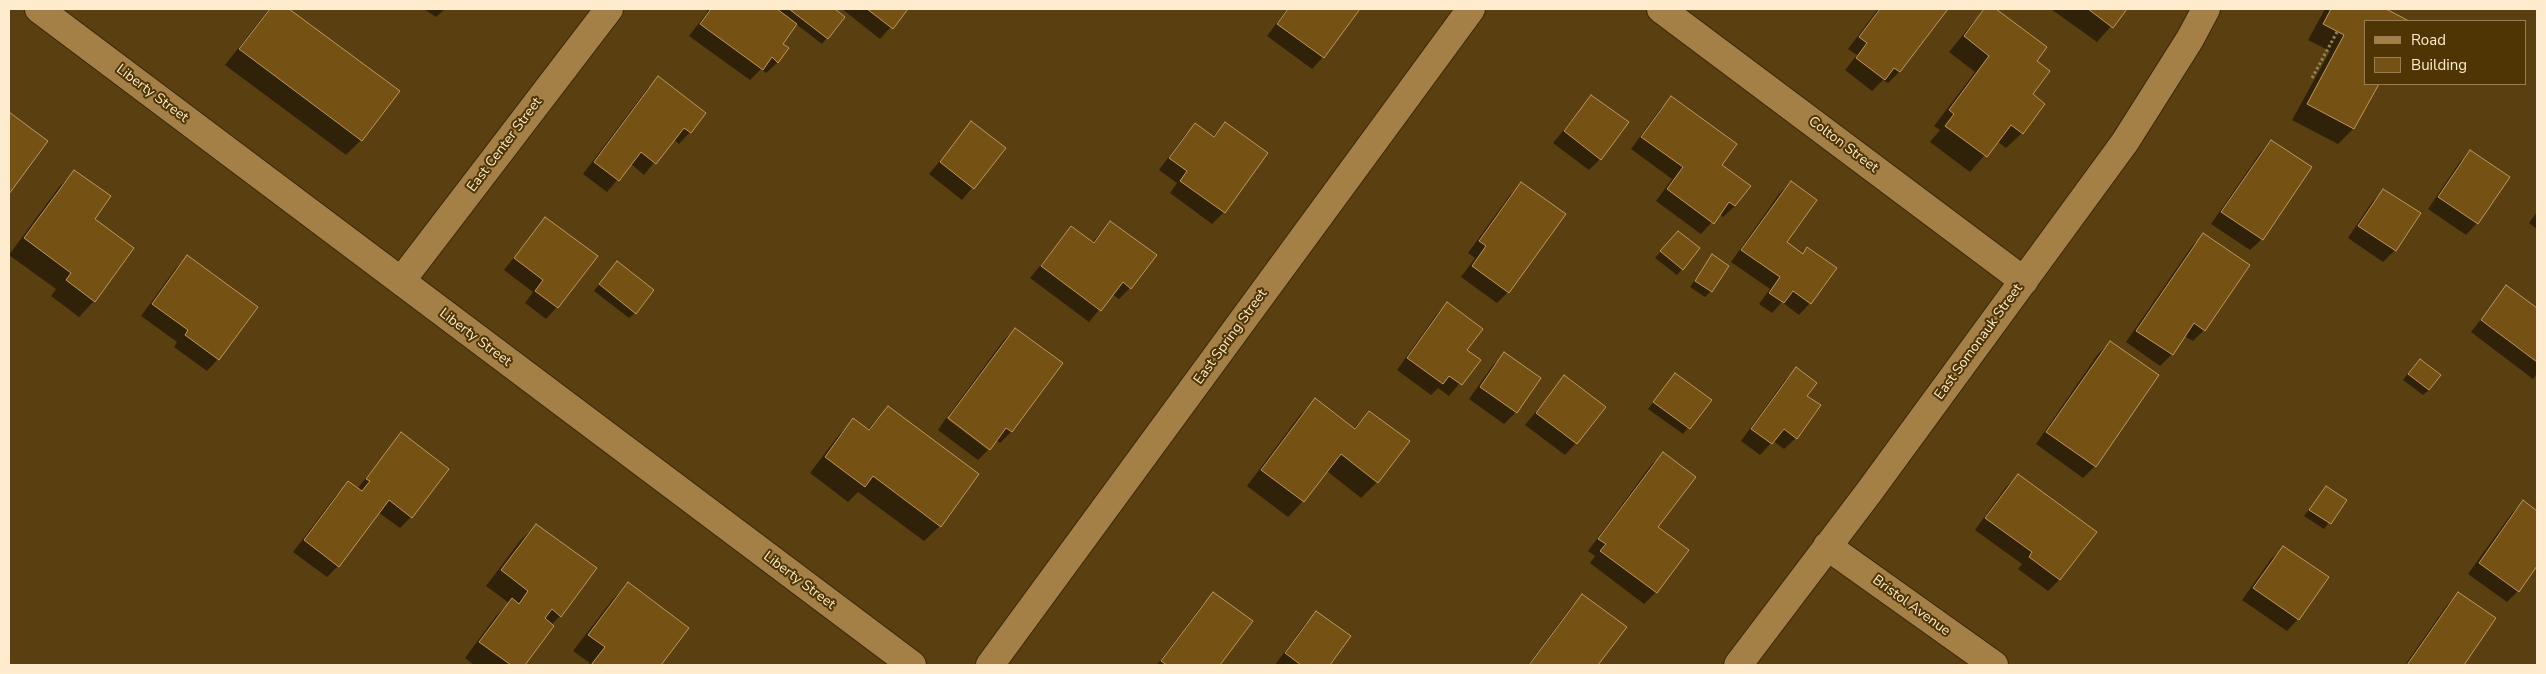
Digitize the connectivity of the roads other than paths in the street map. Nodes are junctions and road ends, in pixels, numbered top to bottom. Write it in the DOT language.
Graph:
graph roads {
  1 [pos="39,9"];
  2 [pos="609,9"];
  3 [pos="1471,9"];
  4 [pos="1661,9"];
  5 [pos="2206,9"];
  6 [pos="401,281"];
  7 [pos="2024,281"];
  8 [pos="1828,546"];
  9 [pos="912,665"];
  10 [pos="990,665"];
  11 [pos="1738,665"];
  12 [pos="1994,665"];
  1 -- 6 [label="street, Liberty Street"];
  2 -- 6 [label="street, East Center Street"];
  3 -- 10 [label="street, East Spring Street"];
  4 -- 7 [label="street, Colton Street"];
  5 -- 7 [label="street, East Somonauk Street"];
  6 -- 9 [label="street, Liberty Street"];
  7 -- 8 [label="street, East Somonauk Street"];
  8 -- 11 [label="street, East Somonauk Street"];
  8 -- 12 [label="street, Bristol Avenue"];
}
